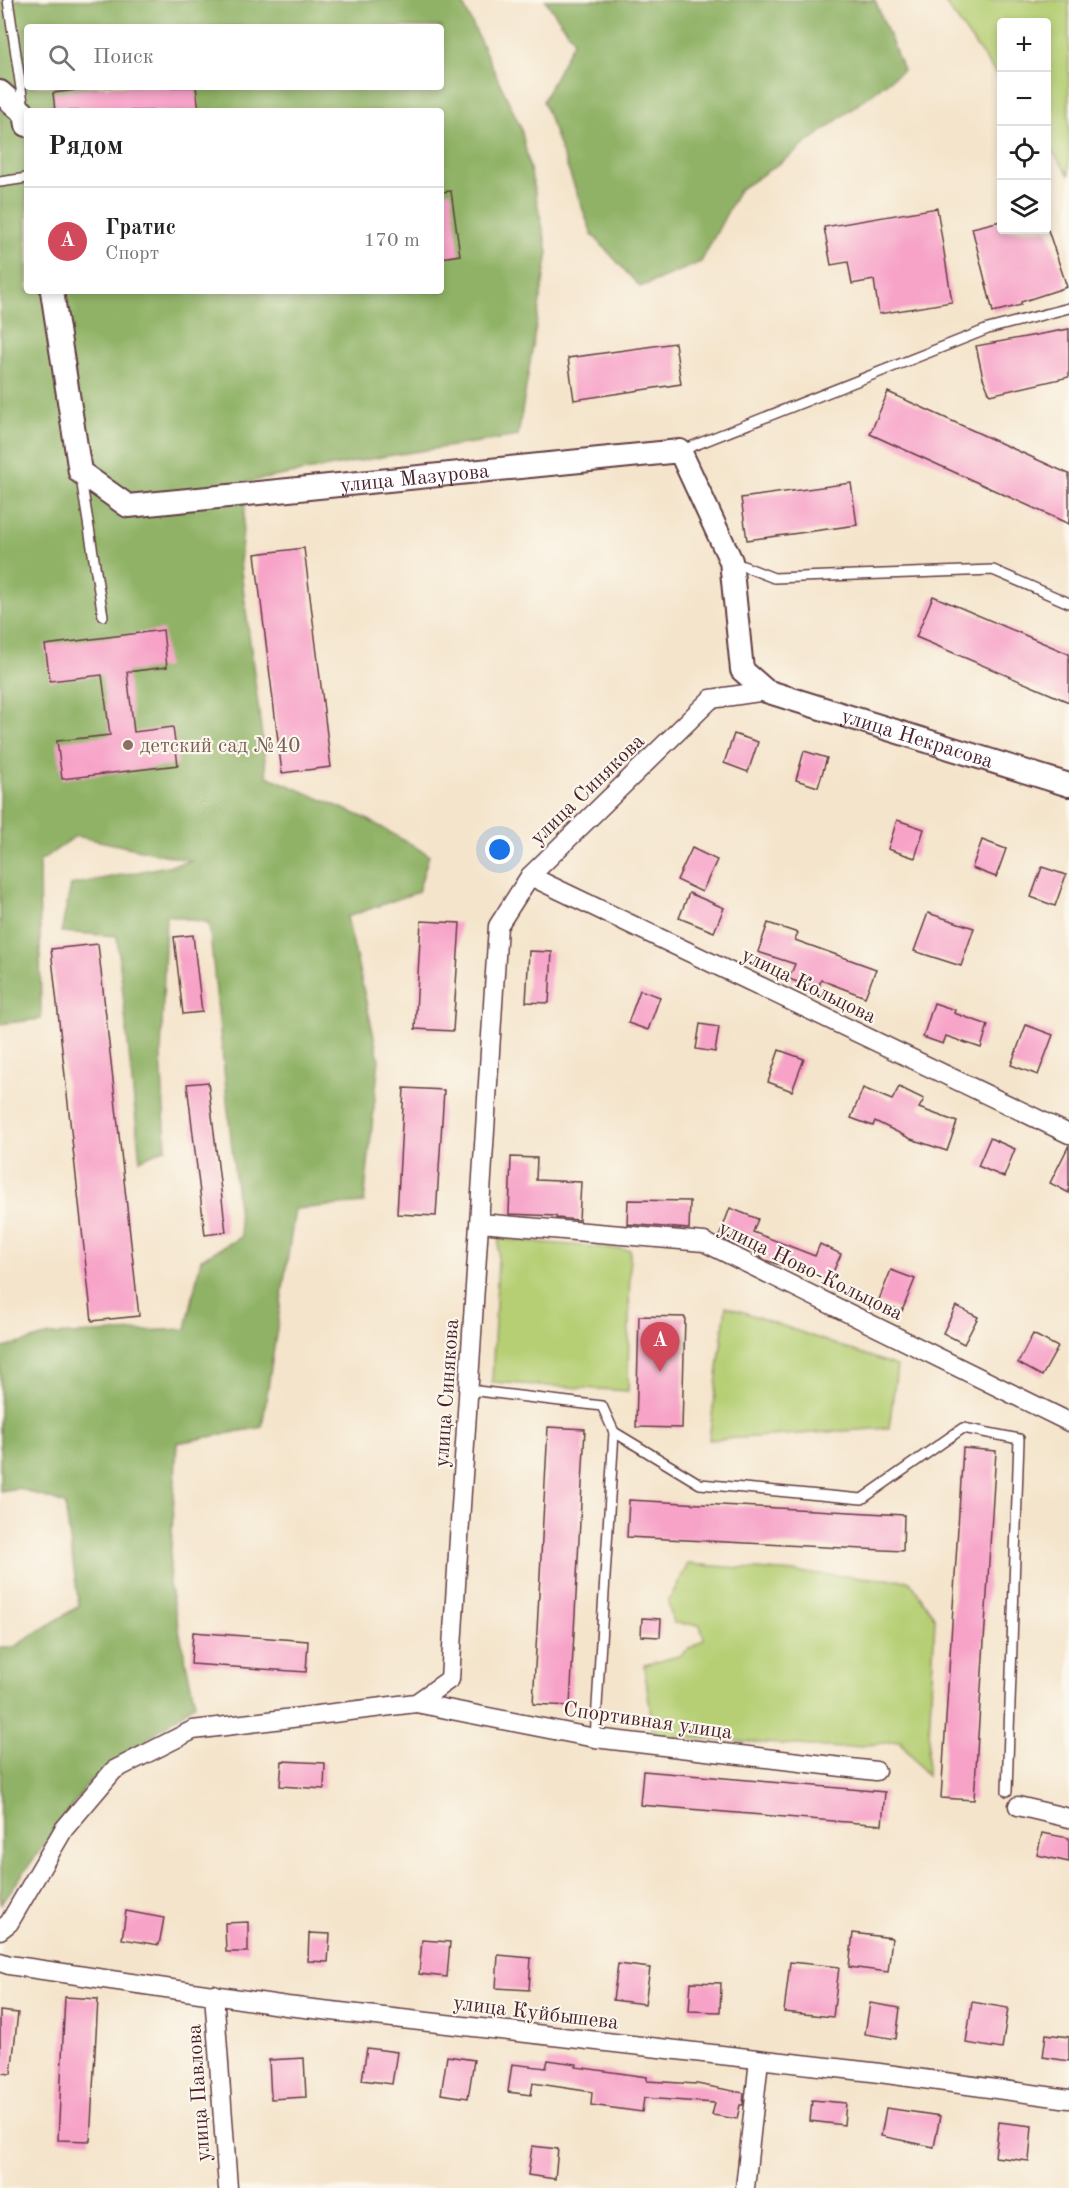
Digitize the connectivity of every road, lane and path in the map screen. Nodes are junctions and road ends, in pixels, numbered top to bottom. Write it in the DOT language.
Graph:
graph roads {
  1 [pos="8,0"];
  2 [pos="0,92"];
  3 [pos="24,108"];
  4 [pos="24,118"];
  5 [pos="24,178"];
  6 [pos="0,182"];
  7 [pos="52,294"];
  8 [pos="1069,308"];
  9 [pos="680,451"];
  10 [pos="80,472"];
  11 [pos="731,561"];
  12 [pos="1069,603"];
  13 [pos="103,616"];
  14 [pos="766,691"];
  15 [pos="1069,785"];
  16 [pos="530,876"];
  17 [pos="1069,1134"];
  18 [pos="480,1224"];
  19 [pos="469,1390"];
  20 [pos="1069,1422"];
  21 [pos="614,1432"];
  22 [pos="416,1703"];
  23 [pos="595,1738"];
  24 [pos="876,1771"];
  25 [pos="1012,1799"];
  26 [pos="1069,1818"];
  27 [pos="0,1930"];
  28 [pos="0,1962"];
  29 [pos="214,1994"];
  30 [pos="759,2060"];
  31 [pos="1069,2099"];
  32 [pos="228,2188"];
  33 [pos="745,2188"];
  1 -- 3 [label="lane"];
  2 -- 4 [label="street"];
  5 -- 6 [label="lane"];
  7 -- 10 [label="street"];
  8 -- 9 [label="lane"];
  9 -- 10 [label="street, улица Мазурова"];
  9 -- 11 [label="street"];
  10 -- 13 [label="lane"];
  11 -- 12 [label="lane"];
  11 -- 14 [label="street"];
  14 -- 15 [label="street, улица Некрасова"];
  14 -- 16 [label="street, улица Синякова"];
  16 -- 17 [label="street, улица Кольцова"];
  16 -- 18 [label="street, улица Синякова"];
  18 -- 19 [label="street, улица Синякова"];
  18 -- 20 [label="street, улица Ново-Кольцова"];
  19 -- 21 [label="lane"];
  19 -- 22 [label="street, улица Синякова"];
  21 -- 23 [label="lane"];
  21 -- 25 [label="lane"];
  22 -- 23 [label="street, Спортивная улица"];
  22 -- 27 [label="street, улица Синякова"];
  23 -- 24 [label="street, Спортивная улица"];
  25 -- 26 [label="street"];
  28 -- 29 [label="street, улица Куйбышева"];
  29 -- 30 [label="street, улица Куйбышева"];
  29 -- 32 [label="street, улица Павлова"];
  30 -- 31 [label="street, улица Куйбышева"];
  30 -- 33 [label="street"];
}
